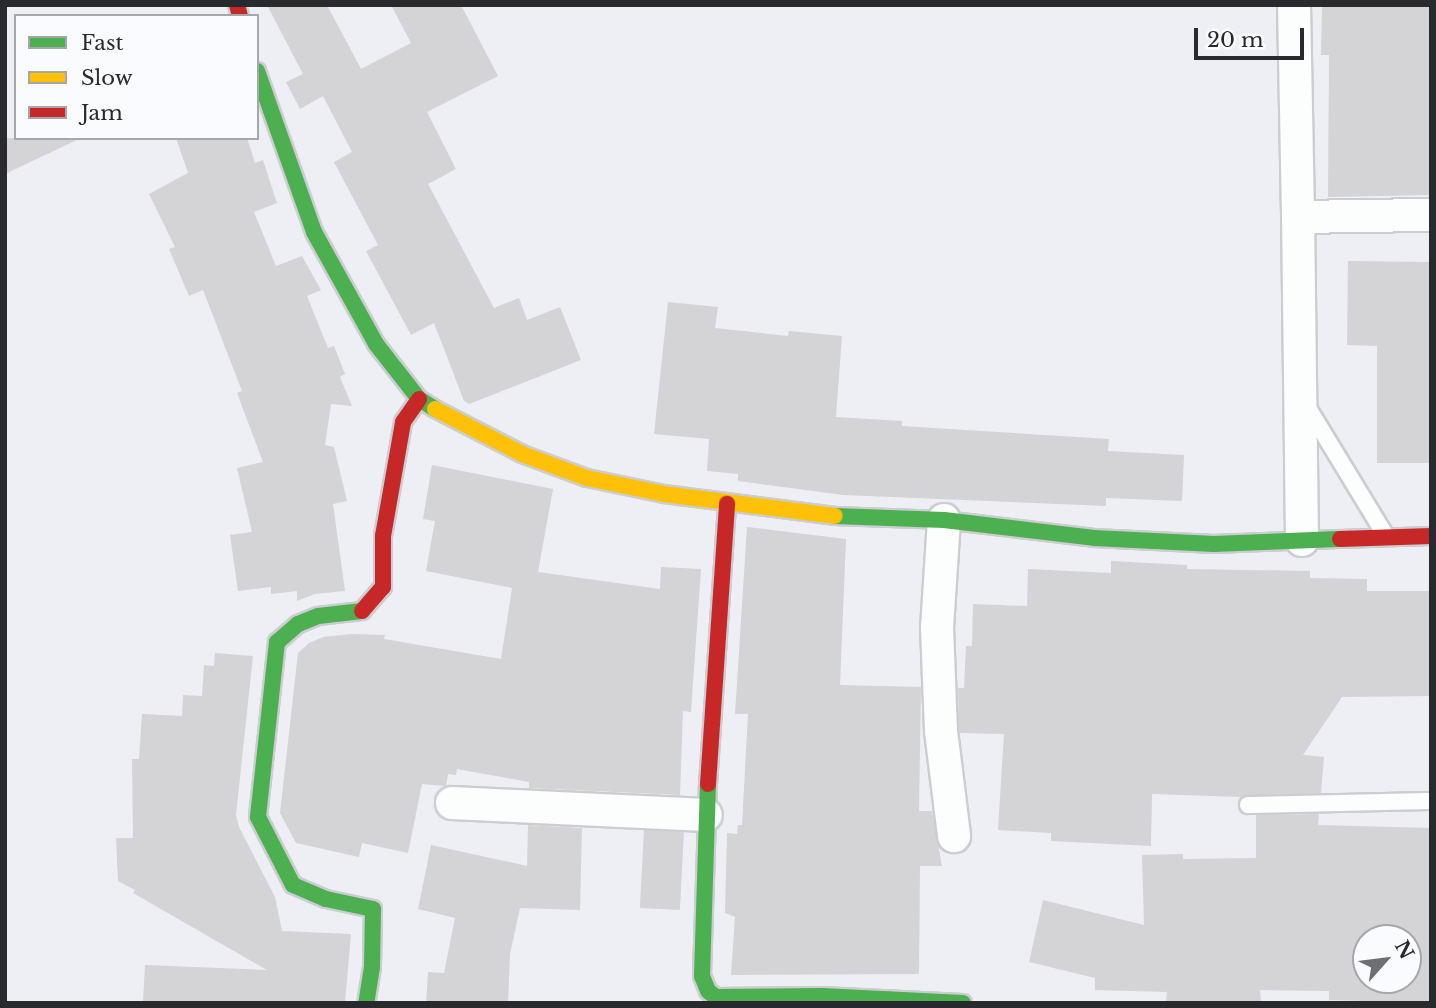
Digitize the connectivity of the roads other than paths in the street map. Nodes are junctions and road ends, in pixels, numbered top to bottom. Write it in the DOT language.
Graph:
graph roads {
  1 [pos="1294,5"];
  2 [pos="259,77"];
  3 [pos="1431,215"];
  4 [pos="1298,217"];
  5 [pos="1300,395"];
  6 [pos="419,399"];
  7 [pos="727,504"];
  8 [pos="944,520"];
  9 [pos="1431,536"];
  10 [pos="1387,537"];
  11 [pos="1302,540"];
  12 [pos="1431,801"];
  13 [pos="452,803"];
  14 [pos="1248,805"];
  15 [pos="706,815"];
  16 [pos="954,836"];
  17 [pos="366,1003"];
  18 [pos="963,1003"];
  1 -- 4 [label="street"];
  2 -- 6 [label="street"];
  3 -- 4 [label="street"];
  4 -- 5 [label="street"];
  5 -- 10 [label="lane"];
  5 -- 11 [label="street"];
  6 -- 7 [label="street"];
  6 -- 17 [label="street"];
  7 -- 8 [label="street"];
  7 -- 15 [label="street"];
  8 -- 11 [label="street"];
  8 -- 16 [label="street"];
  9 -- 10 [label="street"];
  10 -- 11 [label="street"];
  12 -- 14 [label="lane"];
  13 -- 15 [label="street"];
  15 -- 18 [label="street"];
}
